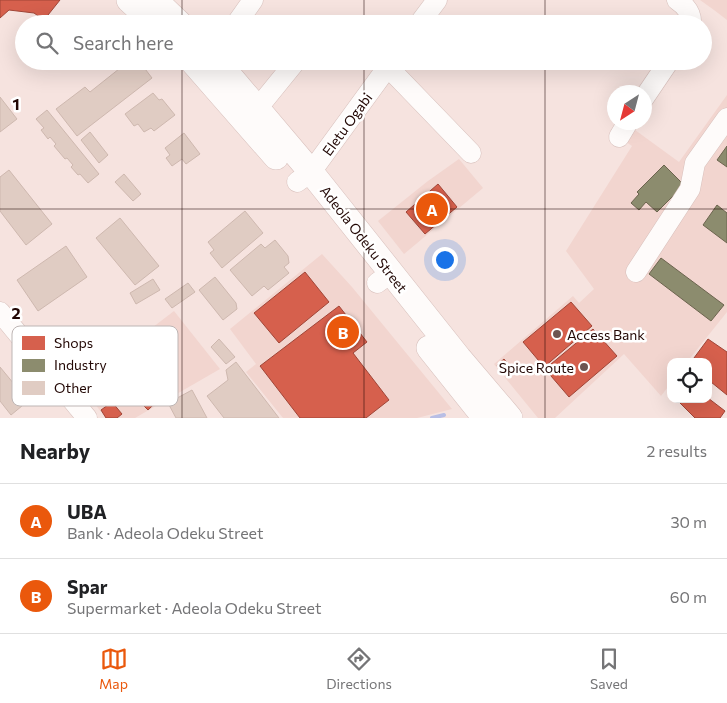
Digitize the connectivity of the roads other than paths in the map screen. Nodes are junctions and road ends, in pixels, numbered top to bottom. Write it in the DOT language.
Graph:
graph roads {
  1 [pos="129,0"];
  2 [pos="253,0"];
  3 [pos="437,0"];
  4 [pos="678,0"];
  5 [pos="159,8"];
  6 [pos="242,15"];
  7 [pos="426,15"];
  8 [pos="691,15"];
  9 [pos="201,70"];
  10 [pos="224,70"];
  11 [pos="289,70"];
  12 [pos="385,70"];
  13 [pos="395,70"];
  14 [pos="663,70"];
  15 [pos="652,86"];
  16 [pos="257,109"];
  17 [pos="727,118"];
  18 [pos="471,153"];
  19 [pos="304,177"];
  20 [pos="636,272"];
  21 [pos="0,312"];
  22 [pos="12,327"];
  23 [pos="452,364"];
  24 [pos="77,406"];
  25 [pos="87,418"];
  26 [pos="485,418"];
  27 [pos="510,418"];
  1 -- 5 [label="main road"];
  2 -- 6 [label="street"];
  3 -- 7 [label="street"];
  4 -- 8 [label="street"];
  9 -- 19 [label="main road, Adeola Odeku Street"];
  10 -- 16 [label="main road, Adeola Odeku Street"];
  11 -- 16 [label="street"];
  12 -- 19 [label="street, Eletu Ogabi"];
  13 -- 18 [label="street"];
  14 -- 15 [label="street"];
  16 -- 19 [label="main road, Adeola Odeku Street"];
  17 -- 20 [label="street"];
  19 -- 23 [label="main road, Adeola Odeku Street"];
  21 -- 22 [label="street"];
  23 -- 26 [label="main road, Adeola Odeku Street"];
  23 -- 27 [label="main road, Adeola Odeku Street"];
  24 -- 25 [label="street"];
}
